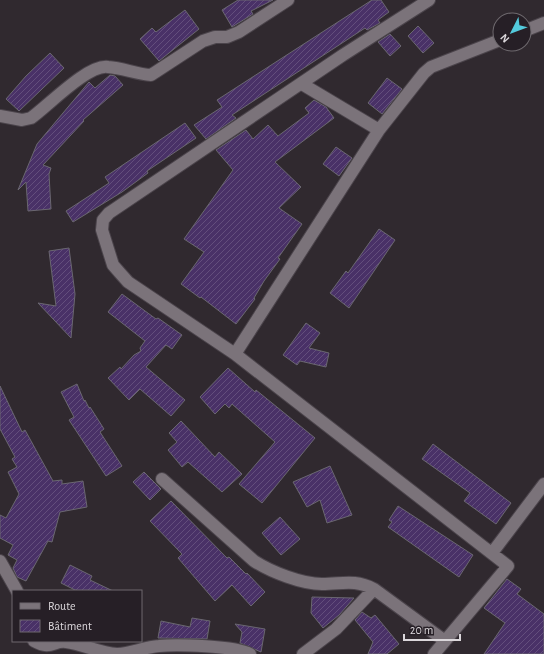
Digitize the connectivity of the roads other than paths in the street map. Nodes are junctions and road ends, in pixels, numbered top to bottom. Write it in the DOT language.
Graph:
graph roads {
  1 [pos="288,0"];
  2 [pos="429,0"];
  3 [pos="544,24"];
  4 [pos="532,28"];
  5 [pos="492,43"];
  6 [pos="302,84"];
  7 [pos="0,116"];
  8 [pos="379,130"];
  9 [pos="235,354"];
  10 [pos="162,479"];
  11 [pos="544,484"];
  12 [pos="492,553"];
  13 [pos="0,561"];
  14 [pos="374,589"];
  15 [pos="16,590"];
  16 [pos="445,641"];
  17 [pos="36,642"];
  18 [pos="61,642"];
  19 [pos="67,642"];
  20 [pos="250,654"];
  21 [pos="303,654"];
  22 [pos="434,654"];
  1 -- 7 [label="street"];
  2 -- 6 [label="street"];
  3 -- 4 [label="street"];
  5 -- 8 [label="street"];
  6 -- 8 [label="street"];
  6 -- 9 [label="street"];
  8 -- 9 [label="street"];
  9 -- 12 [label="street"];
  10 -- 14 [label="street"];
  11 -- 12 [label="street"];
  12 -- 16 [label="street"];
  13 -- 15 [label="street"];
  14 -- 16 [label="street"];
  14 -- 21 [label="street"];
  16 -- 22 [label="street"];
  17 -- 18 [label="street"];
  19 -- 20 [label="street"];
}
